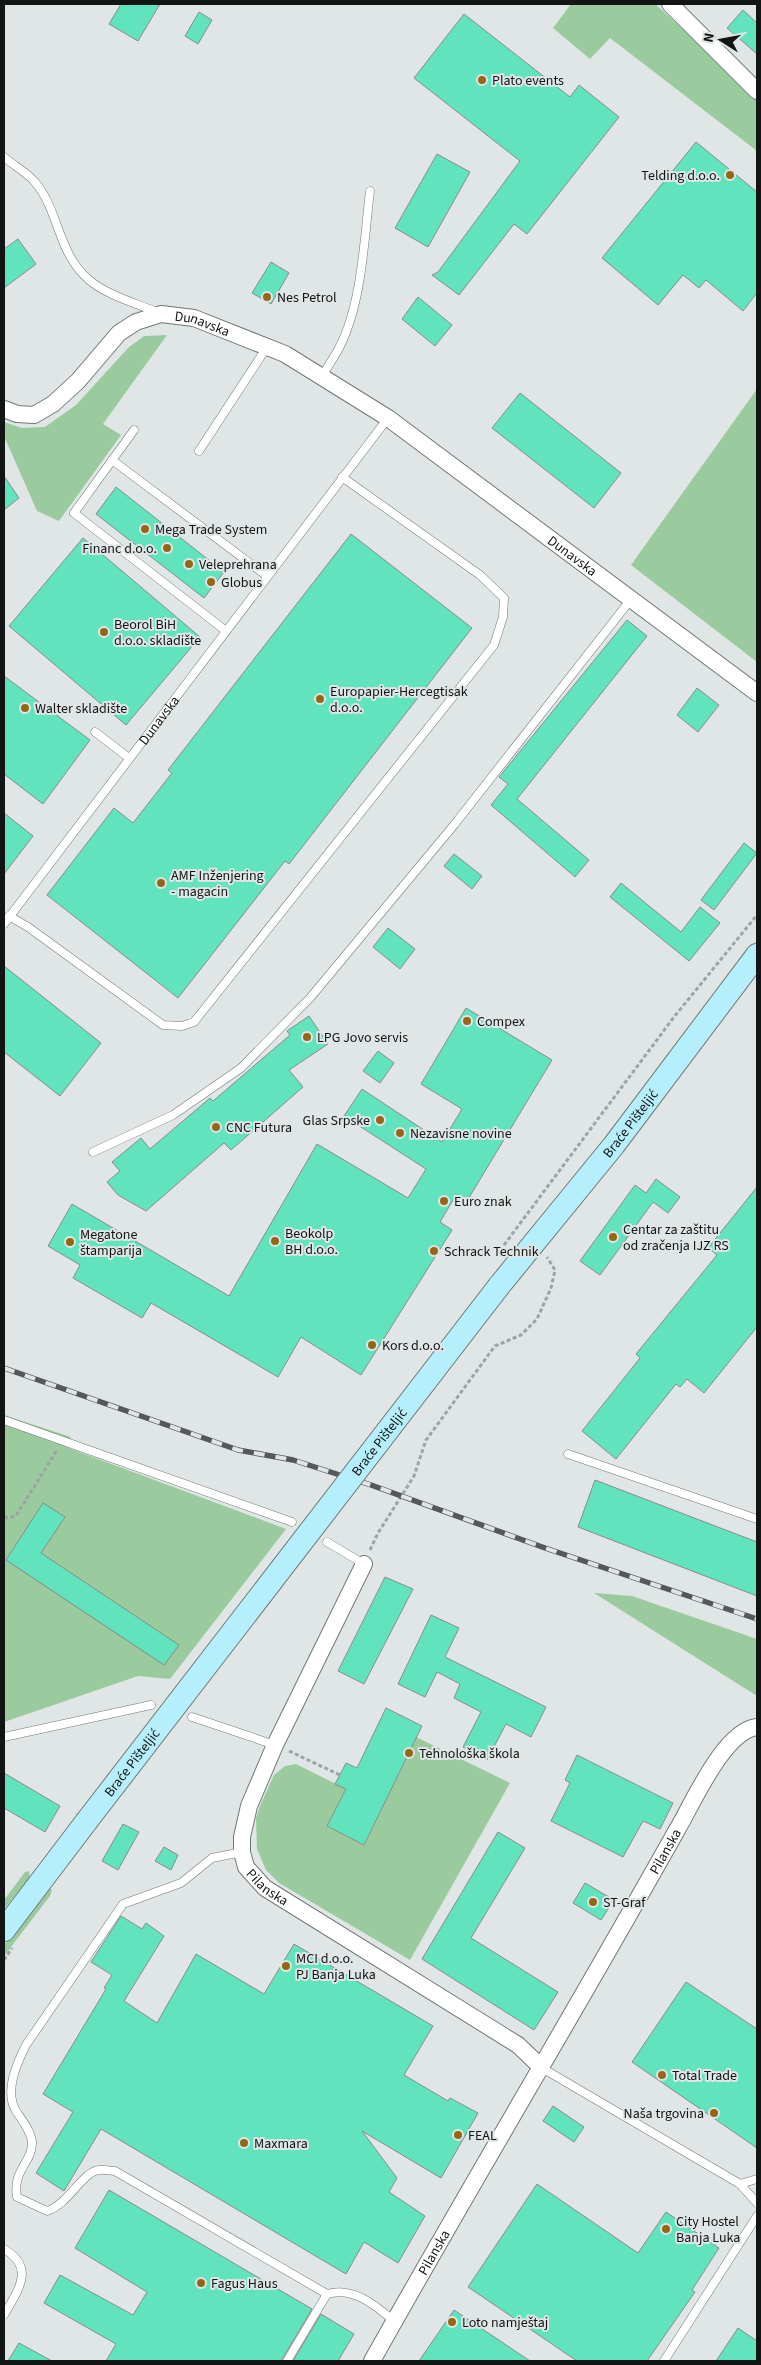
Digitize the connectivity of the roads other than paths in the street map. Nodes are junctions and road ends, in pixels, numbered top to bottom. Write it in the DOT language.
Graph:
graph roads {
  1 [pos="670,4"];
  2 [pos="757,91"];
  3 [pos="4,157"];
  4 [pos="370,191"];
  5 [pos="161,314"];
  6 [pos="268,347"];
  7 [pos="322,376"];
  8 [pos="4,409"];
  9 [pos="388,418"];
  10 [pos="134,430"];
  11 [pos="199,451"];
  12 [pos="112,460"];
  13 [pos="342,477"];
  14 [pos="267,576"];
  15 [pos="632,598"];
  16 [pos="226,631"];
  17 [pos="757,693"];
  18 [pos="95,732"];
  19 [pos="129,758"];
  20 [pos="9,916"];
  21 [pos="4,924"];
  22 [pos="757,955"];
  23 [pos="92,1152"];
  24 [pos="4,1420"];
  25 [pos="568,1454"];
  26 [pos="757,1518"];
  27 [pos="292,1522"];
  28 [pos="327,1542"];
  29 [pos="364,1564"];
  30 [pos="151,1704"];
  31 [pos="192,1717"];
  32 [pos="757,1727"];
  33 [pos="4,1737"];
  34 [pos="275,1745"];
  35 [pos="242,1852"];
  36 [pos="4,1930"];
  37 [pos="542,2068"];
  38 [pos="757,2180"];
  39 [pos="740,2184"];
  40 [pos="757,2203"];
  41 [pos="757,2216"];
  42 [pos="4,2249"];
  43 [pos="327,2294"];
  44 [pos="4,2316"];
  45 [pos="394,2321"];
  46 [pos="286,2361"];
  47 [pos="372,2361"];
  48 [pos="664,2361"];
  1 -- 2 [label="street"];
  3 -- 5 [label="lane"];
  4 -- 7 [label="lane"];
  5 -- 6 [label="street, Dunavska"];
  5 -- 8 [label="street, Dunavska"];
  6 -- 7 [label="street, Dunavska"];
  6 -- 11 [label="lane"];
  7 -- 9 [label="street, Dunavska"];
  9 -- 13 [label="lane, Dunavska"];
  9 -- 15 [label="street, Dunavska"];
  10 -- 12 [label="lane"];
  12 -- 14 [label="lane"];
  12 -- 16 [label="lane"];
  13 -- 14 [label="lane, Dunavska"];
  13 -- 20 [label="lane"];
  14 -- 16 [label="lane, Dunavska"];
  15 -- 17 [label="street, Dunavska"];
  15 -- 23 [label="lane"];
  16 -- 19 [label="lane, Dunavska"];
  18 -- 19 [label="lane, Dunavska"];
  19 -- 20 [label="lane, Dunavska"];
  20 -- 21 [label="lane, Dunavska"];
  22 -- 36 [label="street, Braće Pišteljić, bridge"];
  24 -- 27 [label="lane"];
  25 -- 26 [label="lane"];
  28 -- 29 [label="lane"];
  29 -- 34 [label="street, Pilanska"];
  30 -- 33 [label="lane"];
  31 -- 34 [label="lane"];
  32 -- 37 [label="street, Pilanska"];
  34 -- 35 [label="street, Pilanska"];
  35 -- 37 [label="street, Pilanska"];
  35 -- 43 [label="lane"];
  37 -- 39 [label="lane"];
  37 -- 45 [label="street, Pilanska"];
  38 -- 39 [label="lane"];
  39 -- 40 [label="lane"];
  41 -- 48 [label="lane"];
  42 -- 44 [label="lane"];
  43 -- 45 [label="lane"];
  43 -- 46 [label="lane"];
  45 -- 47 [label="street, Pilanska"];
}
